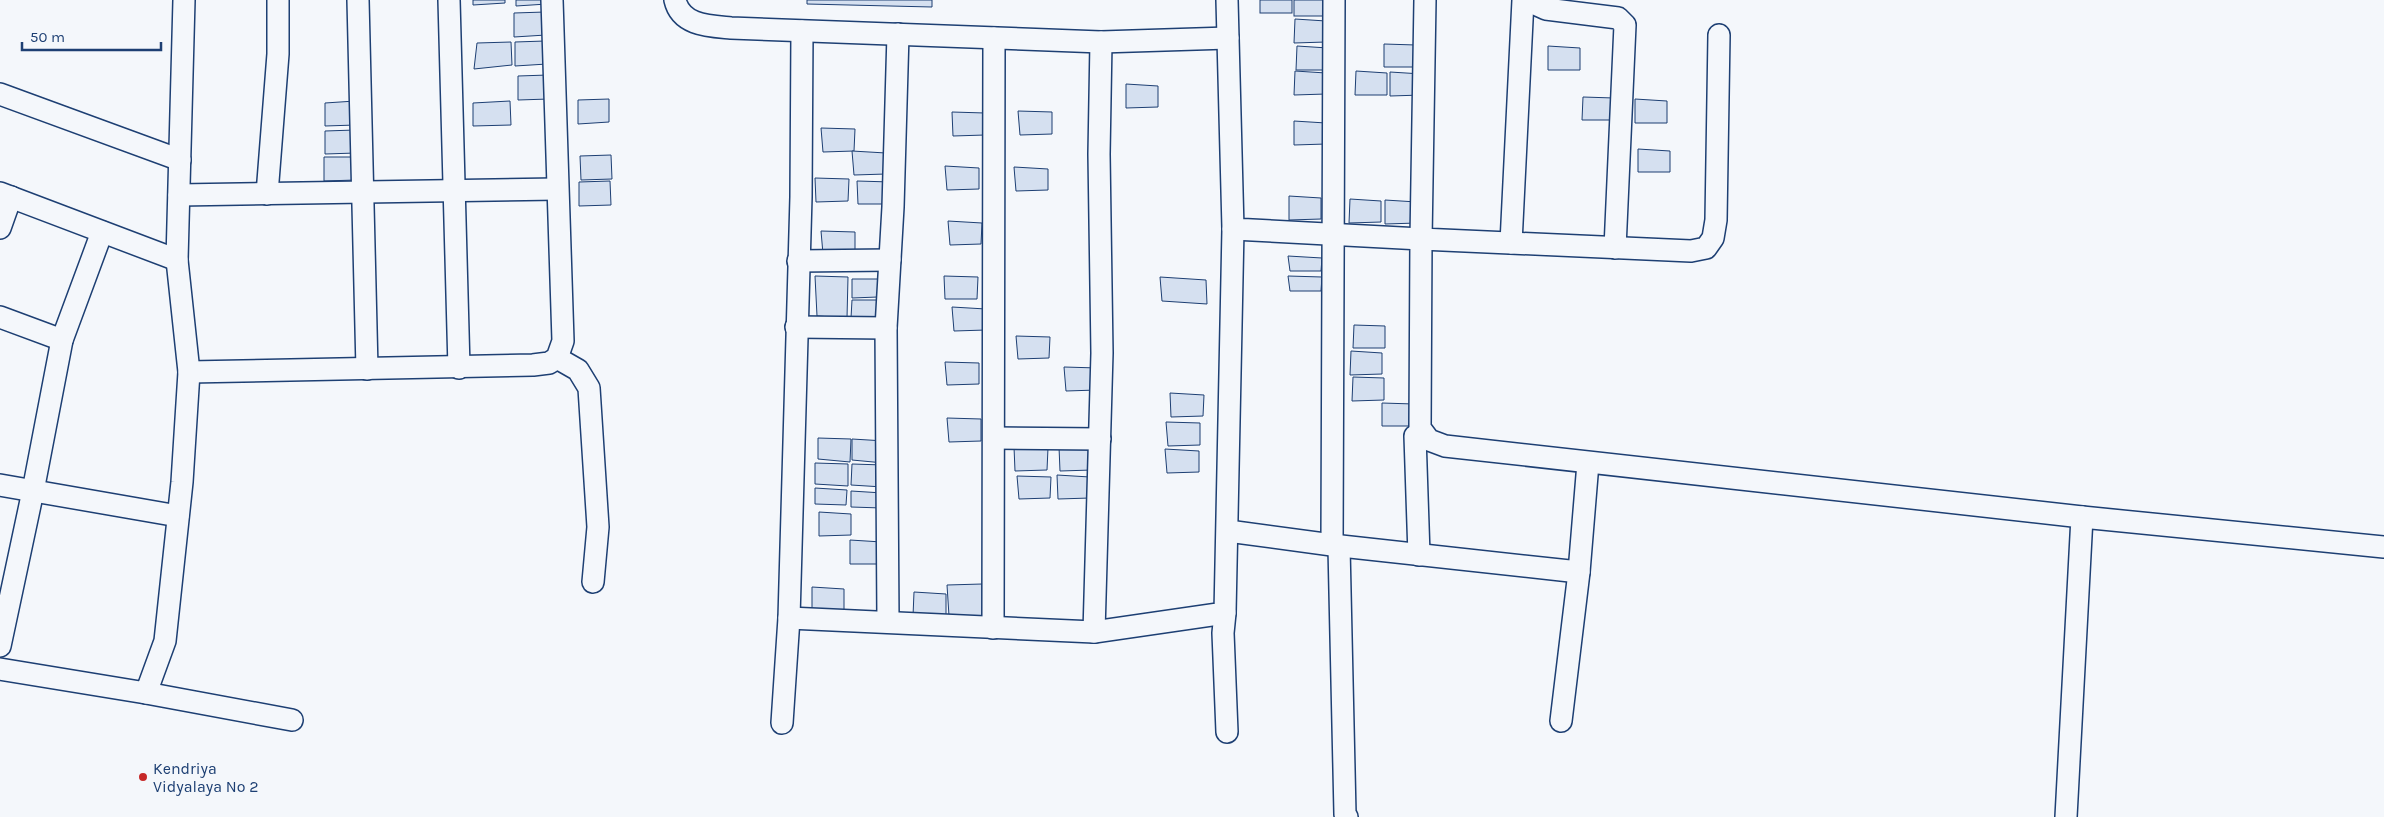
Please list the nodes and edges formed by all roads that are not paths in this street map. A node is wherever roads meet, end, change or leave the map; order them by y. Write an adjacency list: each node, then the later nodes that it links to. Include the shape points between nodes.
1 (184, 0): 18 (street)
2 (278, 0): 22 (street, via 278,54)
3 (358, 0): 21 (street)
4 (449, 0): 20 (street)
5 (552, 0): 19 (street)
6 (675, 0): 11 (street, via 683,16 702,25)
7 (1227, 0): 15 (street)
8 (1334, 0): 28 (street)
9 (1425, 0): 29 (street)
10 (1525, 0): 30 (street); 31 (street, via 1546,9 1618,18 1625,24)
11 (802, 31): 12 (street); 34 (street)
12 (898, 34): 14 (street); 33 (street)
13 (1719, 35): 31 (street, via 1713,238 1706,248 1691,251)
14 (994, 38): 16 (street); 44 (street)
15 (1228, 38): 16 (street); 26 (street)
16 (1101, 42): 45 (street)
17 (0, 94): 18 (street)
18 (180, 160): 24 (street)
19 (557, 189): 20 (street); 39 (street, via 564,341)
20 (454, 192): 21 (street); 40 (street)
21 (362, 193): 22 (street); 41 (street)
22 (267, 194): 24 (street)
23 (5, 195): 25 (street); 27 (street)
24 (179, 195): 32 (street)
25 (0, 228)
26 (1233, 229): 28 (street); 51 (street)
27 (102, 232): 32 (street); 38 (street)
28 (1334, 235): 29 (street); 52 (street)
29 (1421, 239): 30 (street); 46 (street, via 1420,428 1429,440 1445,446)
30 (1511, 243): 31 (street)
31 (1615, 248)
32 (177, 260): 42 (street)
33 (890, 260): 34 (street); 37 (street)
34 (798, 261): 36 (street)
35 (0, 317): 38 (street)
36 (796, 327): 37 (street); 58 (street)
37 (886, 328): 59 (street)
38 (62, 340): 48 (street)
39 (558, 358): 40 (street, via 533,366); 56 (street, via 578,370 589,388 598,527)
40 (459, 368): 41 (street)
41 (367, 369): 42 (street)
42 (189, 372): 49 (street)
43 (1415, 436): 54 (street)
44 (994, 438): 45 (street); 60 (street)
45 (1100, 439): 61 (street)
46 (1588, 463): 50 (street); 55 (street)
47 (0, 485): 48 (street)
48 (33, 491): 49 (street); 62 (street)
49 (178, 516): 64 (street, via 165,640)
50 (2082, 517): 53 (street); 70 (street)
51 (1228, 531): 52 (street); 57 (street)
52 (1332, 545): 54 (street); 69 (street, via 1339,547)
53 (2384, 547)
54 (1419, 555): 55 (street)
55 (1579, 572): 66 (street)
56 (592, 582)
57 (1225, 614): 61 (street); 68 (street)
58 (789, 618): 59 (street); 67 (street)
59 (888, 621): 60 (street)
60 (993, 628): 61 (street)
61 (1094, 632)
62 (0, 646)
63 (0, 669): 64 (street)
64 (146, 693): 65 (street)
65 (292, 720)
66 (1561, 721)
67 (782, 724)
68 (1226, 732)
69 (1346, 817)
70 (2066, 817)

